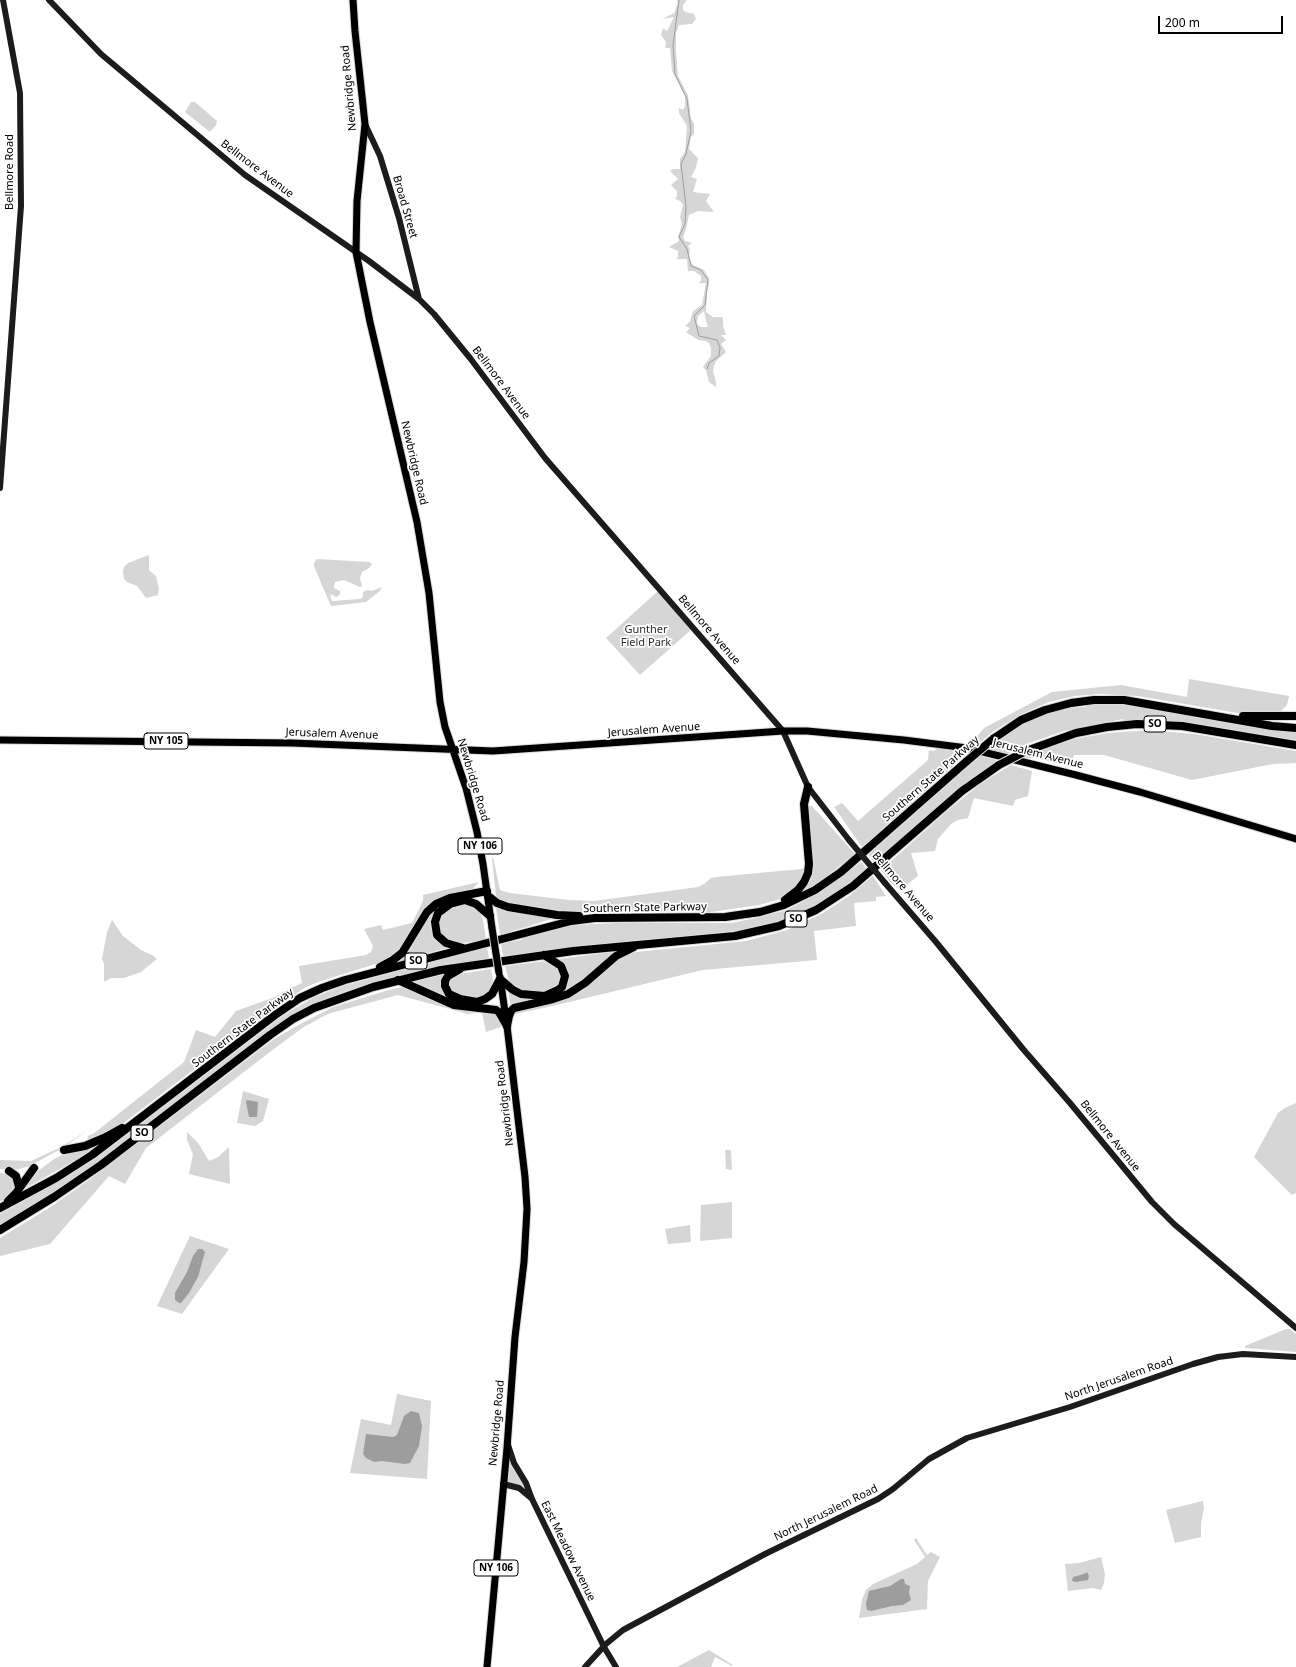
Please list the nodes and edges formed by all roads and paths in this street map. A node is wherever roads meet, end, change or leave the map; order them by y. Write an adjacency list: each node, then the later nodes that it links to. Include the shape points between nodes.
1 (3, 0): 7 (main road, Bellmore Road, via 20,93 21,206)
2 (49, 0): 5 (main road, Bellmore Avenue, via 101,54 245,175)
3 (353, 0): 4 (main road, Newbridge Road)
4 (365, 124): 5 (main road, Newbridge Road); 6 (main road, Broad Street, via 380,156)
5 (356, 252): 6 (main road, Bellmore Avenue); 14 (main road, Newbridge Road, via 417,522 429,593 440,702)
6 (419, 299): 11 (main road, Bellmore Avenue, via 447,329 544,458)
7 (0, 488)
8 (1174, 709): 9 (highway, via 1250,717); 10 (highway, Southern State Parkway / SO); 18 (highway, Southern State Parkway / SO, bridge, via 1124,700 1079,701 1030,716 993,739 828,882 800,898)
9 (1296, 716)
10 (1296, 728)
11 (783, 731): 14 (main road, Jerusalem Avenue, via 511,751); 15 (main road, Bellmore Avenue); 16 (main road, Jerusalem Avenue, via 846,734 967,748 1083,777)
12 (0, 740): 14 (main road, Jerusalem Avenue / NY 105, via 292,743)
13 (1296, 745): 21 (highway, Southern State Parkway / SO, bridge, via 1160,724 1106,727 1076,733 1026,751 999,765 962,791 853,886 805,915 779,926 735,936)
14 (452, 750): 17 (main road, Newbridge Road / NY 106, via 466,788)
15 (808, 787): 18 (highway, via 804,804 809,864 806,879 794,894); 38 (main road, Bellmore Avenue, bridge, via 849,840 1152,1202 1174,1224)
16 (1296, 839)
17 (488, 893): 19 (main road, Newbridge Road / NY 106); 20 (highway, via 501,905 548,914); 25 (highway, via 450,898 436,904 427,912 402,952 393,960)
18 (760, 912): 20 (highway, Southern State Parkway / SO, via 725,917)
19 (490, 916): 22 (highway, via 476,904 465,900 450,904 438,913 435,929 440,938 450,945); 26 (main road, Newbridge Road / NY 106, bridge)
20 (620, 918): 22 (highway, Southern State Parkway / SO, via 571,921)
21 (636, 946): 23 (highway, Southern State Parkway / SO); 28 (highway, via 616,956 568,994 514,1008 511,1010)
22 (467, 948): 25 (highway, Southern State Parkway / SO)
23 (544, 955): 24 (highway, Southern State Parkway / SO); 26 (highway, via 559,963 564,970 562,987 553,994 521,994 513,990)
24 (465, 967): 26 (highway, via 448,976 445,981 449,994 460,999 477,1002 485,999 492,994); 27 (highway, Southern State Parkway / SO, via 428,972)
25 (365, 975): 29 (highway, Southern State Parkway / SO, via 322,988 287,1006)
26 (500, 976): 28 (main road, Newbridge Road / NY 106)
27 (398, 980): 28 (highway, via 454,1004 496,1010); 37 (highway, Southern State Parkway / SO, via 334,1000 293,1019 101,1165)
28 (507, 1026): 40 (main road, Newbridge Road / NY 106, via 527,1209)
29 (144, 1116): 31 (highway); 36 (highway, Southern State Parkway / SO, via 92,1155)
30 (84, 1137): 31 (highway)
31 (90, 1144): 32 (highway)
32 (64, 1150)
33 (34, 1168): 35 (highway)
34 (9, 1171): 35 (highway, via 16,1176)
35 (19, 1187): 36 (highway)
36 (0, 1208)
37 (0, 1230)
38 (1296, 1328)
39 (1296, 1357): 43 (main road, North Jerusalem Road, via 1248,1354 1218,1357 1076,1405 967,1438 929,1459 878,1499 765,1554 642,1619 620,1632)
40 (507, 1441): 41 (main road, Newbridge Road / NY 106); 42 (main road, East Meadow Avenue, via 514,1463)
41 (503, 1484): 42 (main road, via 519,1488); 44 (main road, Newbridge Road / NY 106)
42 (532, 1499): 43 (main road, East Meadow Avenue)
43 (604, 1647): 45 (main road, North Jerusalem Road); 46 (main road, East Meadow Avenue)
44 (487, 1667)
45 (585, 1667)
46 (616, 1667)

